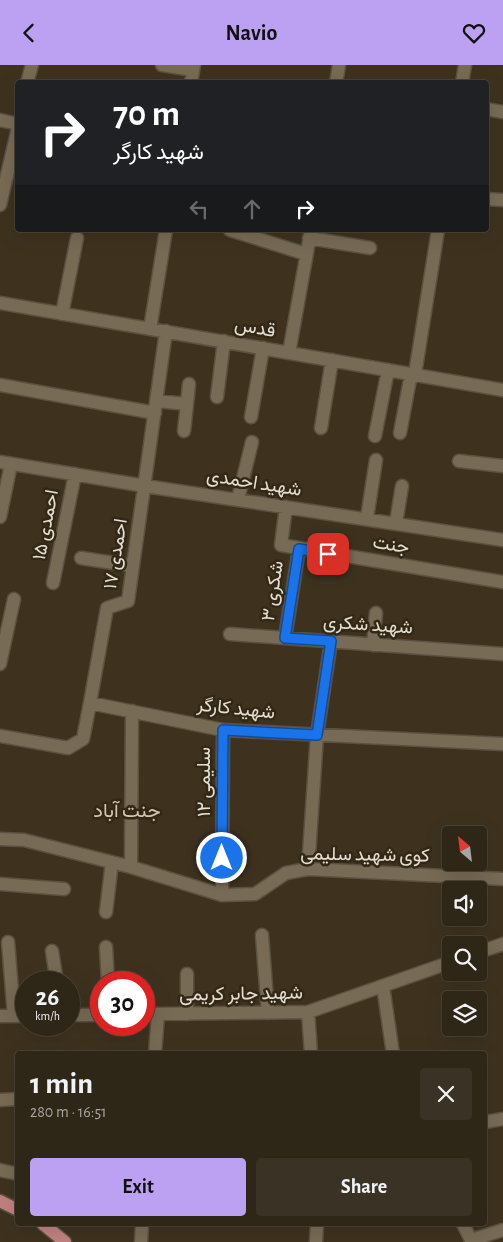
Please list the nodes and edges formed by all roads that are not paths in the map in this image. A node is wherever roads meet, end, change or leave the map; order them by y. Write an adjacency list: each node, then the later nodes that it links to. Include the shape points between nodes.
1 (32, 65): 6 (street)
2 (162, 65): 5 (street)
3 (339, 65): 7 (street)
4 (465, 65): 8 (street)
5 (193, 73)
6 (28, 80)
7 (336, 80)
8 (462, 80)
9 (489, 110): 10 (street)
10 (503, 112)
11 (0, 120): 12 (street)
12 (15, 123)
13 (15, 152): 14 (street)
14 (13, 168): 17 (street)
15 (489, 199): 16 (street)
16 (503, 200)
17 (0, 205)
18 (166, 232): 27 (street)
19 (240, 232): 24 (street)
20 (438, 232): 34 (street)
21 (310, 234): 23 (street); 24 (street)
22 (76, 239): 26 (street)
23 (370, 248)
24 (306, 254): 31 (street)
25 (0, 303): 26 (street, قدس)
26 (62, 314): 27 (street, قدس)
27 (150, 329): 28 (street, قدس)
28 (166, 331): 29 (street, قدس); 40 (street, احمدی ۱۷)
29 (224, 341): 30 (street, قدس); 38 (street)
30 (263, 348): 31 (street, قدس); 41 (street)
31 (289, 353): 32 (street, قدس)
32 (332, 360): 33 (street, قدس); 42 (street)
33 (388, 370): 34 (street, قدس); 45 (street)
34 (413, 374): 37 (street, قدس); 44 (street)
35 (189, 384): 39 (street)
36 (0, 385): 40 (street)
37 (503, 390)
38 (217, 397)
39 (187, 404): 40 (street); 43 (street)
40 (156, 407): 53 (street, احمدی ۱۷)
41 (251, 417)
42 (321, 428)
43 (184, 431)
44 (400, 433)
45 (375, 436)
46 (252, 442): 54 (street)
47 (376, 460): 57 (street)
48 (459, 461): 50 (street)
49 (6, 463): 51 (street, شهید احمدی); 56 (street)
50 (503, 466)
51 (75, 474): 53 (street, شهید احمدی); 64 (street, احمدی ۱۵)
52 (402, 486): 58 (street)
53 (146, 487): 54 (street, شهید احمدی); 62 (street, احمدی ۱۷)
54 (238, 499): 55 (street, شهید احمدی)
55 (286, 507): 57 (street, شهید احمدی); 60 (street, جنت, via 280,545)
56 (0, 517)
57 (367, 518): 58 (street, شهید احمدی)
58 (396, 523): 59 (street, شهید احمدی)
59 (503, 540)
60 (299, 549): 63 (street, جنت); 69 (street, شکری ۳)
61 (81, 558): 62 (street)
62 (134, 565): 74 (street, احمدی ۱۷, via 128,601 108,608)
63 (503, 582)
64 (53, 583)
65 (14, 599): 67 (street)
66 (376, 613): 71 (street)
67 (4, 628): 73 (street)
68 (230, 634): 69 (street, شهید شکری)
69 (285, 638): 70 (street, شهید شکری)
70 (331, 641): 71 (street, شهید شکری); 77 (street)
71 (373, 645): 72 (street, شهید شکری)
72 (503, 654)
73 (0, 664)
74 (90, 703): 75 (street, شهید کارگر); 78 (street, via 83,739 68,748)
75 (132, 711): 76 (street, شهید کارگر); 82 (street)
76 (223, 730): 77 (street, شهید کارگر); 87 (street, سلیمی ۱۲)
77 (317, 735): 79 (street, شهید کارگر); 83 (street)
78 (0, 736)
79 (503, 744)
80 (0, 839): 81 (street, کوی شهید سلیمی, via 24,840)
81 (112, 862): 82 (street, کوی شهید سلیمی); 88 (street)
82 (131, 867): 87 (street, کوی شهید سلیمی)
83 (308, 869): 84 (street, کوی شهید سلیمی); 87 (street, کوی شهید سلیمی, via 286,873 255,894)
84 (503, 879)
85 (0, 884): 86 (street)
86 (64, 889)
87 (222, 895)
88 (106, 912)
89 (262, 935): 102 (street)
90 (8, 942): 99 (street)
91 (503, 943): 93 (street)
92 (106, 947): 97 (street)
93 (487, 949)
94 (52, 951): 96 (street)
95 (442, 965): 100 (street, شهید جابر کریمی)
96 (55, 971)
97 (107, 971)
98 (187, 974): 104 (street)
99 (15, 985)
100 (383, 986): 101 (street, شهید جابر کریمی); 109 (street)
101 (308, 1012): 102 (street, شهید جابر کریمی); 108 (street)
102 (268, 1013): 104 (street, شهید جابر کریمی)
103 (158, 1014): 104 (street, شهید جابر کریمی); 107 (street)
104 (187, 1014)
105 (0, 1016): 106 (street)
106 (15, 1016)
107 (155, 1051)
108 (311, 1051)
109 (393, 1051)
110 (15, 1099): 111 (street)
111 (0, 1100)
112 (503, 1119): 113 (street)
113 (487, 1122)
114 (0, 1170): 115 (street)
115 (15, 1174)
116 (0, 1201): 117 (main road)
117 (15, 1208)
118 (45, 1226): 123 (main road)
119 (142, 1226): 125 (street)
120 (317, 1226): 126 (street)
121 (464, 1226): 122 (street, via 471,1240)
122 (503, 1230)
123 (54, 1237): 124 (main road)
124 (64, 1242)
125 (141, 1242)
126 (316, 1242)

